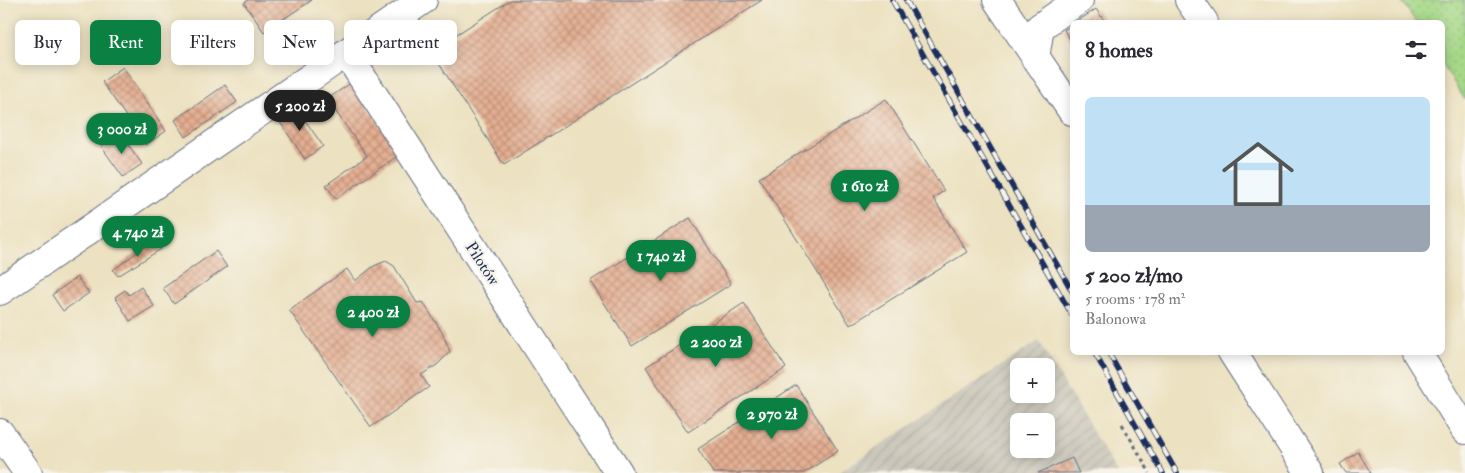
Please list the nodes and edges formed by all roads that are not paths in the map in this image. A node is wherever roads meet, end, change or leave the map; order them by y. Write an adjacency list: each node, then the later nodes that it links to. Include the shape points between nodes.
1 (423, 0): 5 (street)
2 (997, 0): 8 (street)
3 (1079, 0): 8 (street, via 1040,27)
4 (1189, 0): 6 (street)
5 (395, 20)
6 (1203, 20)
7 (344, 56): 11 (street)
8 (1035, 58): 10 (street)
9 (354, 65): 17 (street, Pilotów)
10 (1070, 108)
11 (0, 291)
12 (1234, 355): 18 (street)
13 (1418, 355): 14 (street)
14 (1465, 430)
15 (0, 433): 16 (street)
16 (28, 473)
17 (619, 473)
18 (1310, 473)

